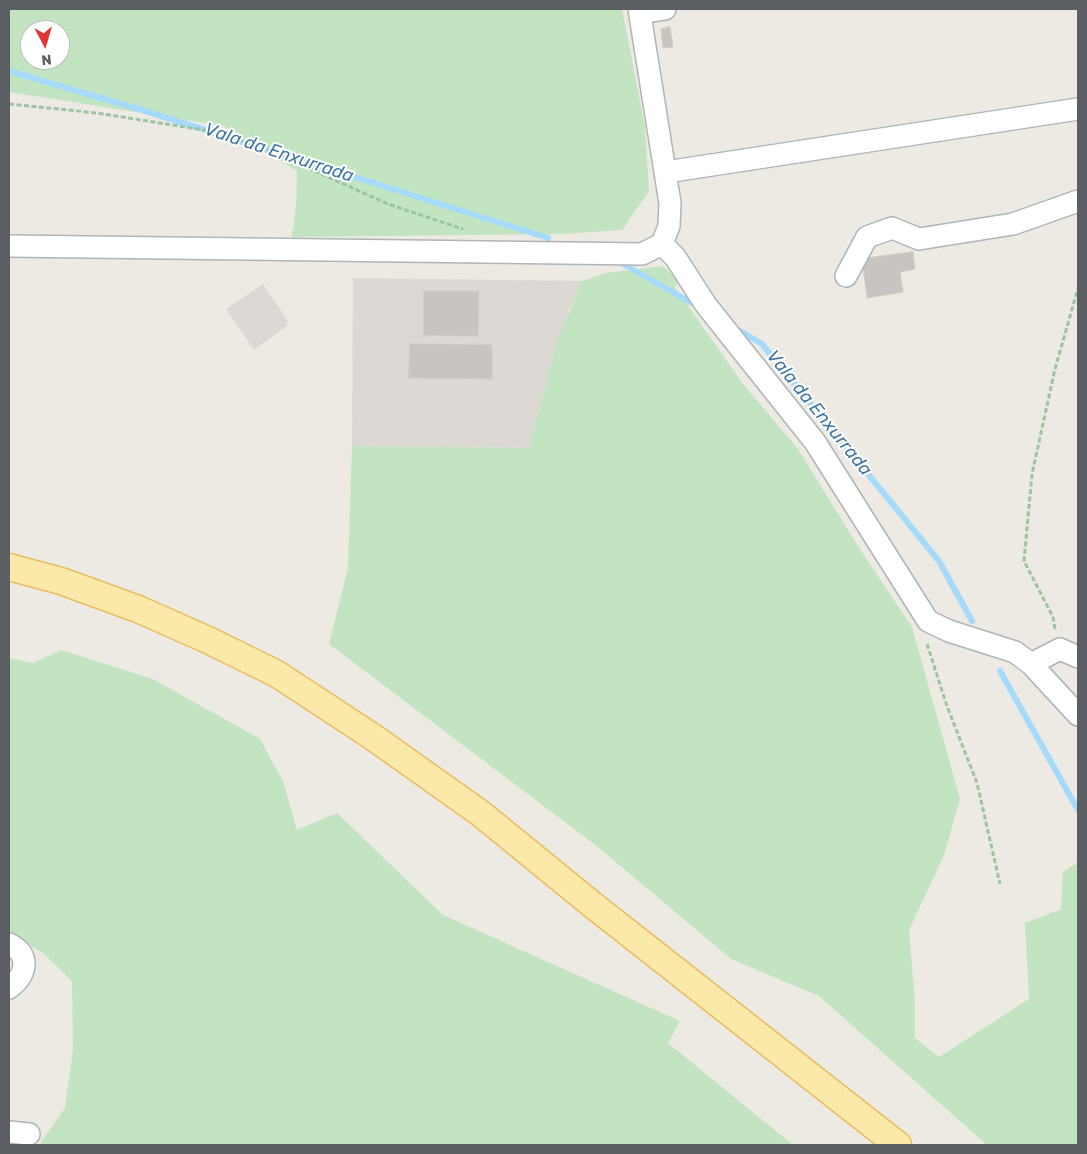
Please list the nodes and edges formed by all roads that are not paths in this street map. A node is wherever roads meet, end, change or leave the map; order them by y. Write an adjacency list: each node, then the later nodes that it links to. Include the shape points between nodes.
1 (665, 9): 2 (street)
2 (640, 11): 4 (street)
3 (1078, 109): 4 (street)
4 (666, 172): 6 (street, via 669,226)
5 (1078, 201): 8 (street, via 1013,224 919,239 892,228 867,237)
6 (662, 244): 7 (street, via 642,254); 11 (street, via 815,442 928,621 1015,652)
7 (9, 246)
8 (846, 276)
9 (9, 567): 15 (main road, via 61,581 138,609 278,674 480,813)
10 (1069, 653): 11 (street)
11 (1031, 664): 12 (street)
12 (1078, 715)
13 (9, 944): 14 (street, via 22,954 24,970 21,978)
14 (9, 988)
15 (898, 1145)

